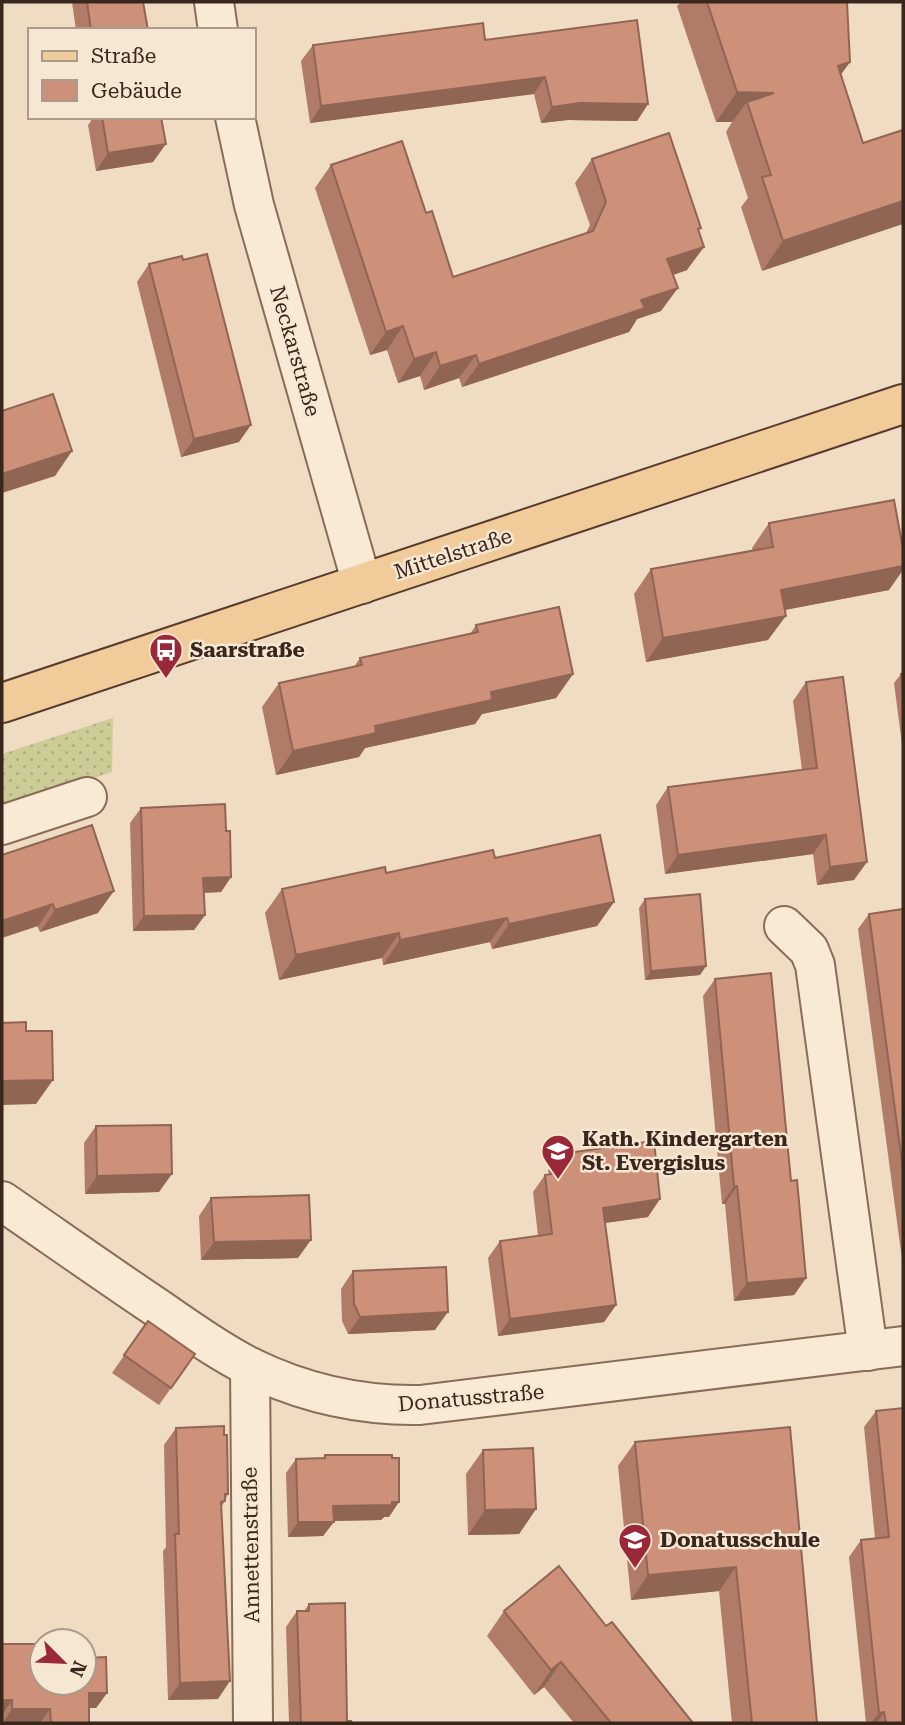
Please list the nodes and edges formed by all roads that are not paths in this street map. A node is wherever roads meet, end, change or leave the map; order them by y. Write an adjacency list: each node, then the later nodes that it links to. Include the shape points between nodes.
1 (214, 2): 2 (street)
2 (218, 28)
3 (235, 119): 5 (street, Neckarstraße, via 254,205)
4 (903, 404): 5 (main road, Mittelstraße)
5 (362, 584): 6 (main road, Mittelstraße)
6 (2, 702)
7 (87, 797): 8 (street)
8 (2, 825)
9 (784, 926): 11 (street, Donatusstraße, via 809,950 815,965)
10 (2, 1201): 12 (street, Donatusstraße)
11 (886, 1349): 12 (street, Donatusstraße, via 420,1405 355,1402)
12 (250, 1374): 13 (street, Annettenstraße)
13 (253, 1723)

